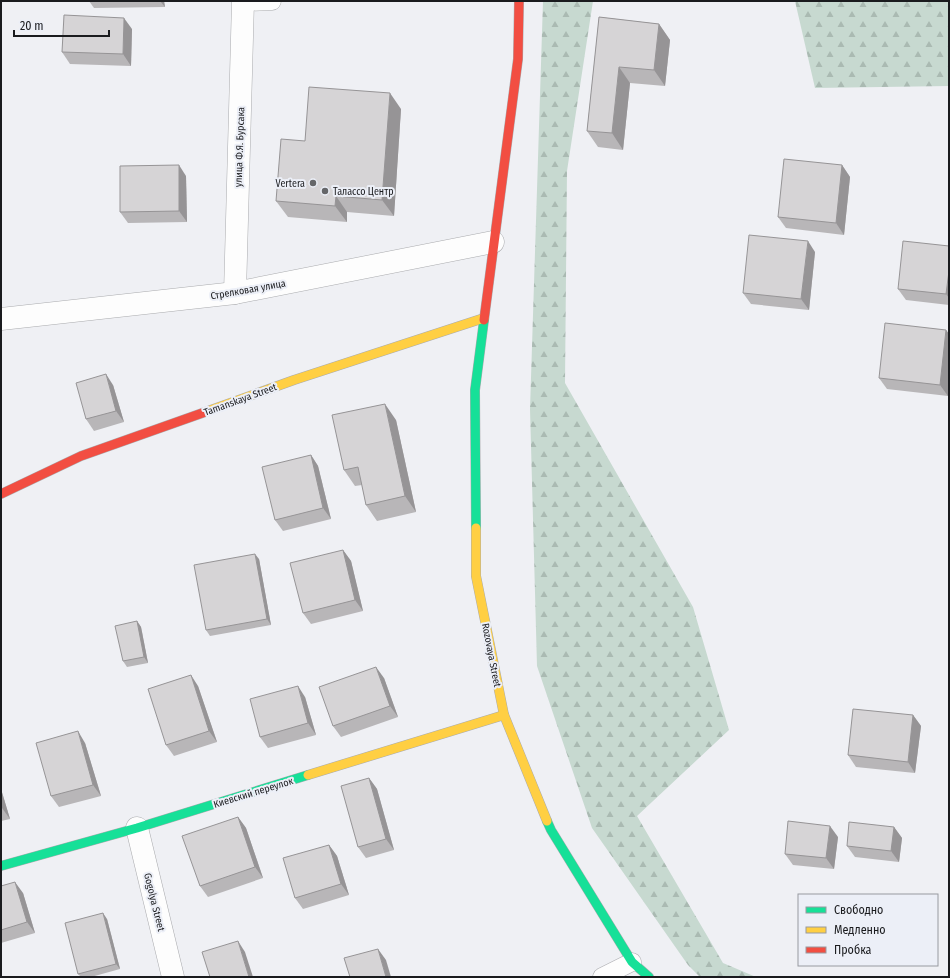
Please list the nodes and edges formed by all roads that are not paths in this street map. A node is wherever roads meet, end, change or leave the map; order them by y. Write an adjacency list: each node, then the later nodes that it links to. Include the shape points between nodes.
1 (272, 1): 3 (lane)
2 (519, 1): 4 (street, Rozovaya Street, via 518,59)
3 (243, 2): 5 (street, улица Ф.Я. Бурсака)
4 (493, 242): 5 (street, Стрелковая улица); 6 (street, Rozovaya Street)
5 (235, 293): 7 (street, Стрелковая улица)
6 (484, 318): 8 (street, Tamanskaya Street, via 294,380 81,456); 9 (street, Rozovaya Street, via 475,390 476,576)
7 (1, 319)
8 (1, 494)
9 (504, 715): 10 (street, Киевский переулок); 12 (street, Rozovaya Street, via 551,830)
10 (137, 828): 11 (street, Киевский переулок); 13 (street, Gogolya Street)
11 (1, 866)
12 (632, 962): 14 (lane); 15 (street, Rozovaya Street)
13 (173, 977)
14 (602, 977)
15 (648, 977)

